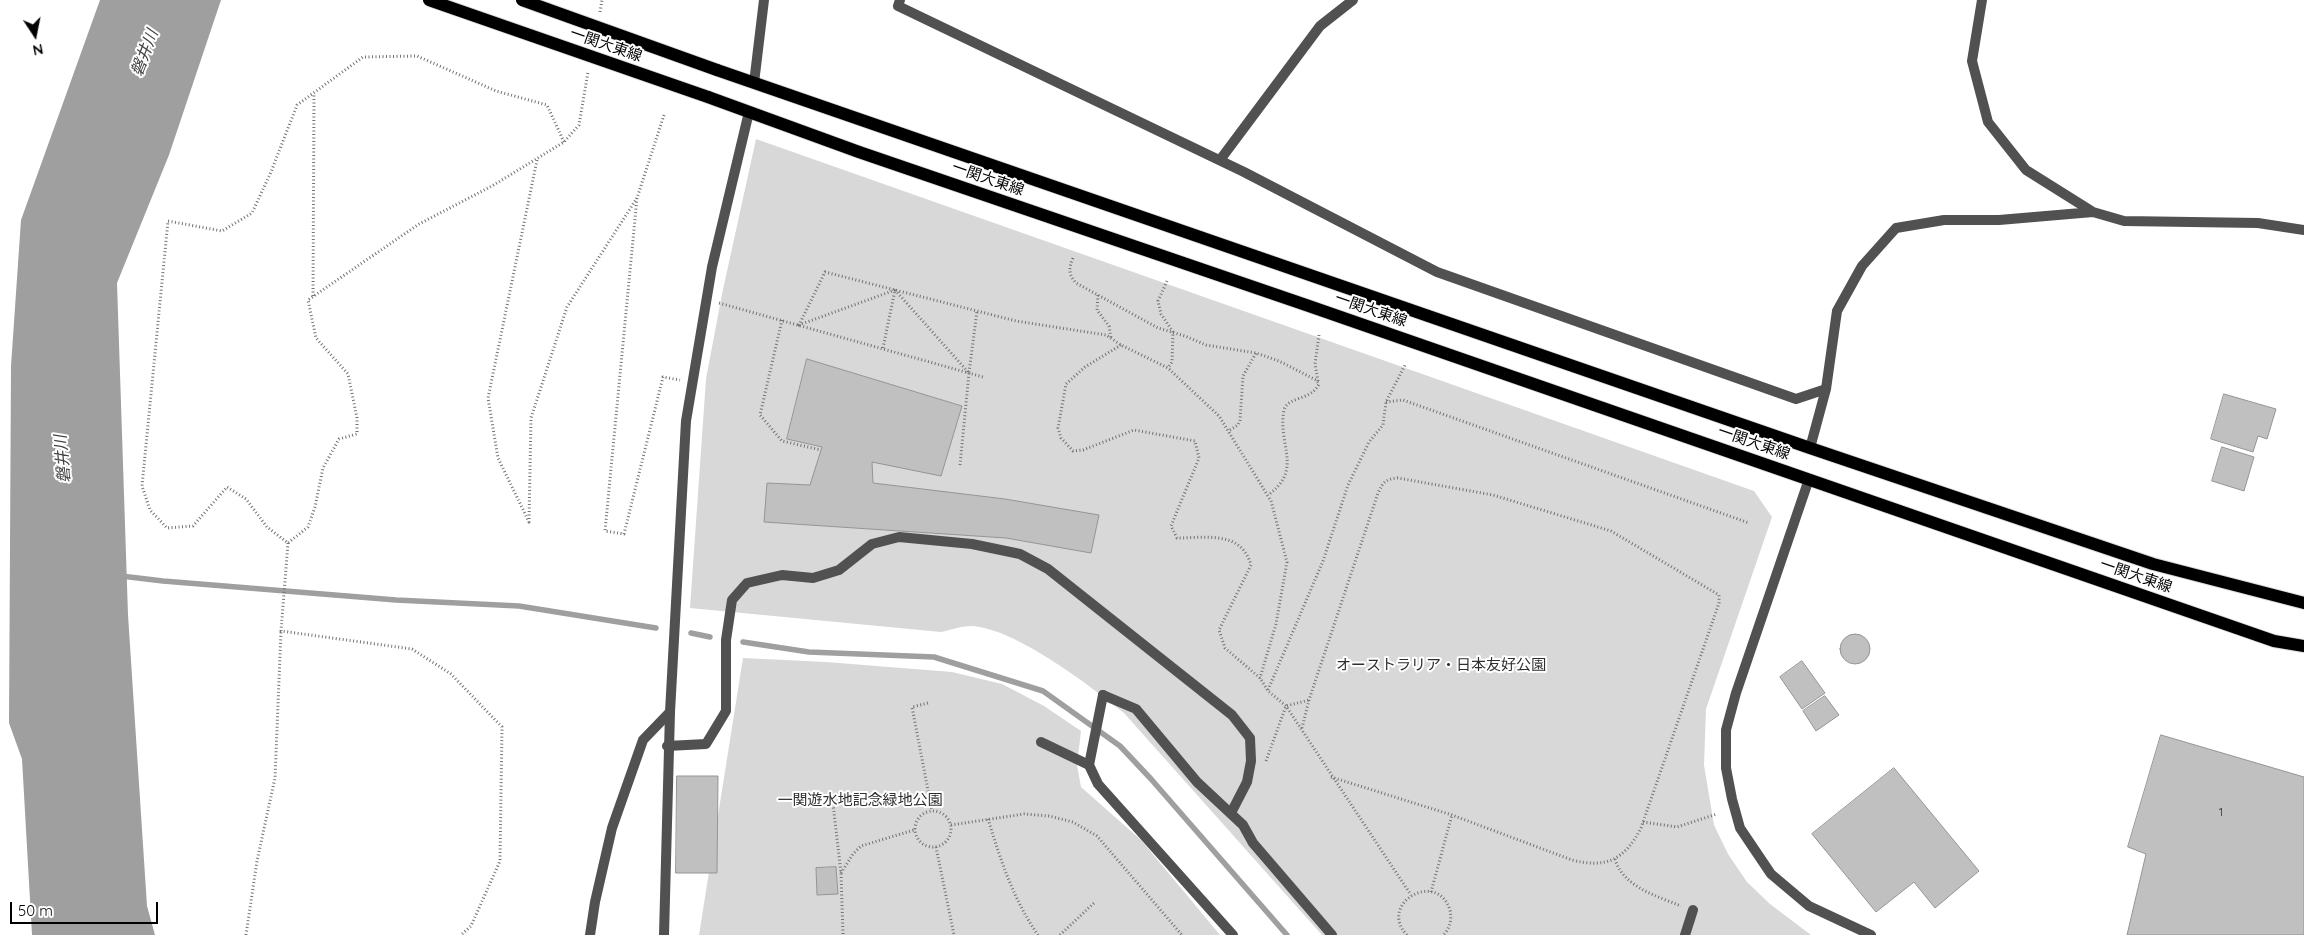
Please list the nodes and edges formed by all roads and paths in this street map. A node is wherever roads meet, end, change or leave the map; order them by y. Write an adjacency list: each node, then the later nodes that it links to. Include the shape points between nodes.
1 (429, 0): 9 (main road, 一関大東線, bridge)
2 (522, 0): 7 (main road, 一関大東線, bridge)
3 (764, 0): 7 (street)
4 (1353, 0): 12 (street, via 1320,26)
5 (1982, 0): 14 (street, via 1972,61 1988,122 2026,170)
6 (898, 2): 12 (street)
7 (754, 83): 40 (main road, 一関大東線)
8 (314, 93): 11 (path, via 363,57 417,56 496,91 547,105 564,142); 20 (path); 46 (path, via 297,105 252,213 222,231 168,221 142,486 150,510 167,528 193,526 226,487 246,499 267,527)
9 (750, 112): 21 (street); 43 (main road, 一関大東線)
10 (664, 114): 13 (path)
11 (537, 159): 13 (path, via 488,398 498,458 529,522 531,418 567,307); 20 (path, via 419,224)
12 (1220, 160): 37 (street, via 1437,272 1796,399)
13 (637, 198): 35 (path, via 605,531 624,534 663,377)
14 (2093, 212): 15 (street, via 2124,220 2258,223); 37 (street, via 1998,220 1944,220 1896,228 1862,266 1837,311)
15 (2304, 230)
16 (1073, 258): 19 (path, via 1069,266 1070,276 1076,284)
17 (1167, 281): 25 (path, via 1158,301 1161,314)
18 (895, 290): 22 (path); 24 (path); 24 (path, via 825,272); 29 (path); 33 (path)
19 (1098, 295): 25 (path, via 1158,328); 27 (path, via 1097,310 1110,326)
20 (313, 297): 46 (path, via 308,300 316,338 348,374 357,434 339,440 323,468 308,526)
21 (706, 300): 23 (path); 35 (street)
22 (977, 311): 27 (path, via 1016,321 1106,335); 33 (path)
23 (782, 320): 24 (path); 41 (path, via 760,414 782,441)
24 (799, 325): 29 (path)
25 (1173, 332): 30 (path, via 1206,344); 32 (path, via 1172,362)
26 (1319, 335): 36 (path, via 1315,364)
27 (1111, 339): 28 (path)
28 (1121, 345): 32 (path); 50 (path, via 1085,367 1066,384 1058,428 1061,438 1073,451 1134,430 1195,441 1198,458 1170,526 1176,538 1228,538 1248,552 1251,565 1219,630 1225,648)
29 (883, 348): 33 (path)
30 (1256, 353): 36 (path, via 1310,376); 39 (path, via 1243,376 1240,420)
31 (1404, 364): 38 (path)
32 (1168, 368): 39 (path)
33 (970, 373): 34 (path); 42 (path)
34 (983, 377)
35 (693, 382): 55 (street, via 686,421)
36 (1319, 384): 44 (path, via 1308,396 1289,402 1285,408 1282,436 1288,470)
37 (1826, 389): 40 (street)
38 (1386, 402): 45 (path, via 1403,400); 51 (path, via 1383,425 1369,442 1348,485 1323,561)
39 (1230, 430): 44 (path)
40 (1810, 448): 47 (main road, 一関大東線, via 2153,564)
41 (820, 450)
42 (960, 465)
43 (1809, 479): 49 (main road, 一関大東線, via 2274,641); 92 (street, via 1736,693 1726,730 1726,768 1740,828 1771,874 1809,906)
44 (1268, 495): 50 (path, via 1287,562 1276,624)
45 (1749, 523)
46 (288, 543): 48 (path)
47 (2304, 602)
48 (281, 631): 78 (path, via 275,778 257,861); 79 (path, via 412,649 451,674 502,727 500,861 471,926)
49 (2304, 646)
50 (1260, 678): 51 (path)
51 (1268, 691): 54 (path)
52 (1309, 700): 54 (path); 56 (path); 68 (path, via 1378,493 1389,479 1493,495 1610,531 1718,595 1719,603)
53 (928, 703): 63 (path, via 912,707)
54 (1286, 706): 56 (path); 60 (path)
55 (670, 712): 58 (street); 80 (street, via 643,740 612,828)
56 (1302, 728): 61 (path)
57 (1041, 742): 59 (street)
58 (667, 746): 64 (street, via 706,744 726,711 726,640 732,600 747,583 782,574 813,578 839,570 872,544 899,537 972,544 1020,554 1048,569 1232,715 1250,738 1251,761 1247,782); 81 (street)
59 (1089, 765): 64 (street, via 1103,695 1136,709 1197,782); 87 (street, via 1098,784)
60 (1263, 770)
61 (1331, 777): 66 (path); 75 (path)
62 (834, 804): 73 (path)
63 (932, 811): 69 (path, via 946,816); 70 (path, via 919,817)
64 (1230, 813): 88 (street)
65 (1716, 814): 68 (path, via 1677,826)
66 (1452, 815): 72 (path, via 1586,864); 74 (path)
67 (988, 819): 69 (path); 84 (path, via 1021,911); 86 (path, via 1024,814 1049,816 1073,822 1097,836)
68 (1643, 822): 72 (path, via 1632,846)
69 (951, 825): 71 (path, via 950,837)
70 (914, 830): 71 (path, via 921,844); 73 (path, via 861,846)
71 (936, 848): 83 (path)
72 (1615, 859): 77 (path, via 1618,869 1640,889)
73 (841, 873): 82 (path)
74 (1431, 892): 75 (path, via 1421,891); 90 (path, via 1444,900 1451,913)
75 (1412, 895): 89 (path, via 1400,911 1399,921)
76 (1094, 902): 85 (path)
77 (1693, 910): 91 (street)
78 (246, 935)
79 (461, 935)
80 (590, 935)
81 (664, 935)
82 (843, 935)
83 (954, 935)
84 (1038, 935)
85 (1060, 935)
86 (1182, 935)
87 (1233, 935)
88 (1332, 935)
89 (1407, 935)
90 (1443, 935)
91 (1685, 935)
92 (1871, 935)

